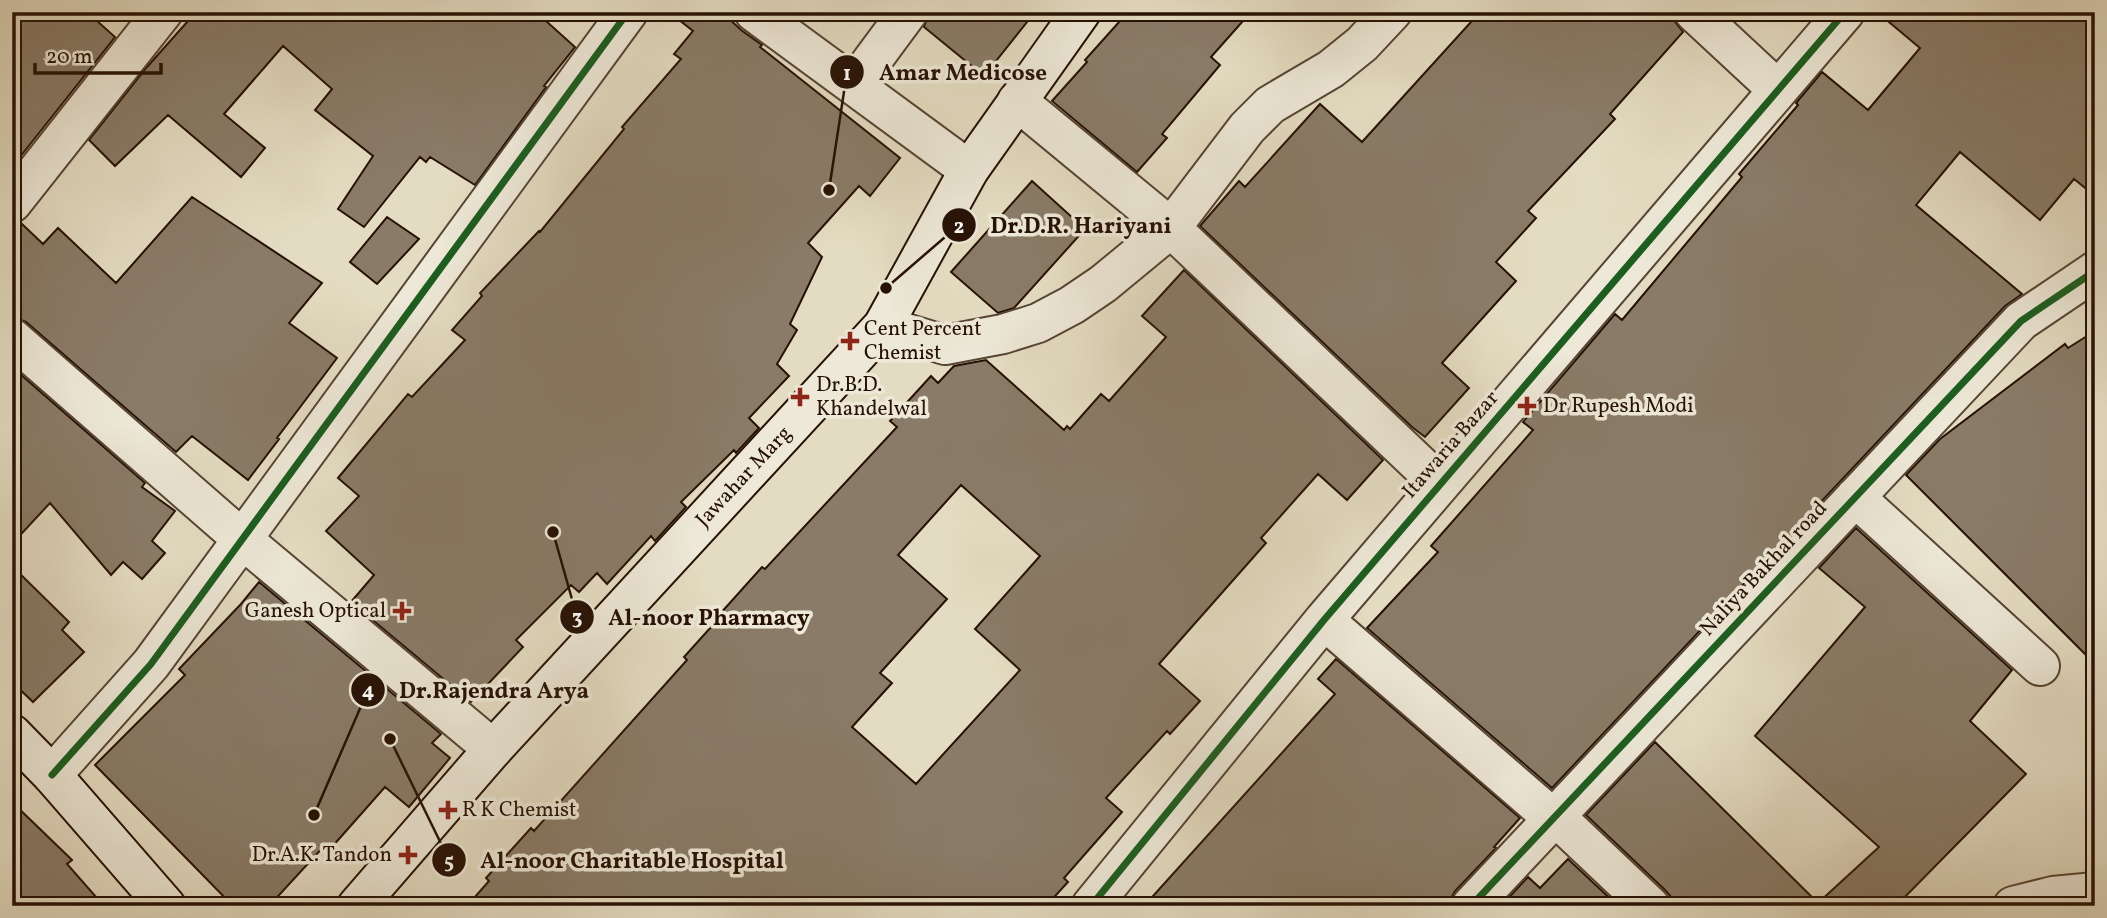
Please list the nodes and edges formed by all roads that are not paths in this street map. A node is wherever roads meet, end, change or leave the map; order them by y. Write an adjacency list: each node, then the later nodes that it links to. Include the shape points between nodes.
1 (163, 12): 13 (street)
2 (628, 12): 20 (street)
3 (754, 12): 9 (street)
4 (908, 12): 9 (street)
5 (1081, 12): 11 (street, Jawahar Marg)
6 (1392, 12): 14 (street, via 1331,69 1270,105)
7 (1694, 12): 10 (street)
8 (1845, 12): 10 (street, Itawaria Bazar)
9 (854, 85): 12 (street)
10 (1778, 90): 18 (street, Itawaria Bazar)
11 (1017, 102): 12 (street, Jawahar Marg); 14 (street)
12 (969, 170): 16 (street, Jawahar Marg)
13 (12, 203)
14 (1171, 228): 16 (street, via 1103,284 1038,323 945,345); 18 (street)
15 (2095, 271): 19 (street, Naliya Bakhal road, via 2021,321)
16 (883, 326): 24 (street, Jawahar Marg)
17 (12, 338): 20 (street)
18 (1440, 484): 21 (street, Itawaria Bazar)
19 (1856, 497): 22 (street); 26 (street, Naliya Bakhal road)
20 (242, 539): 24 (street); 25 (street, via 151,664)
21 (1324, 620): 26 (street); 30 (street, Itawaria Bazar)
22 (2040, 666)
23 (12, 734): 25 (street)
24 (493, 749): 29 (street, Jawahar Marg)
25 (52, 775): 28 (street)
26 (1555, 818): 31 (street, Naliya Bakhal road); 32 (street)
27 (2095, 891): 33 (street)
28 (166, 906)
29 (357, 906)
30 (1091, 906)
31 (1471, 906)
32 (1650, 906)
33 (2013, 906)

